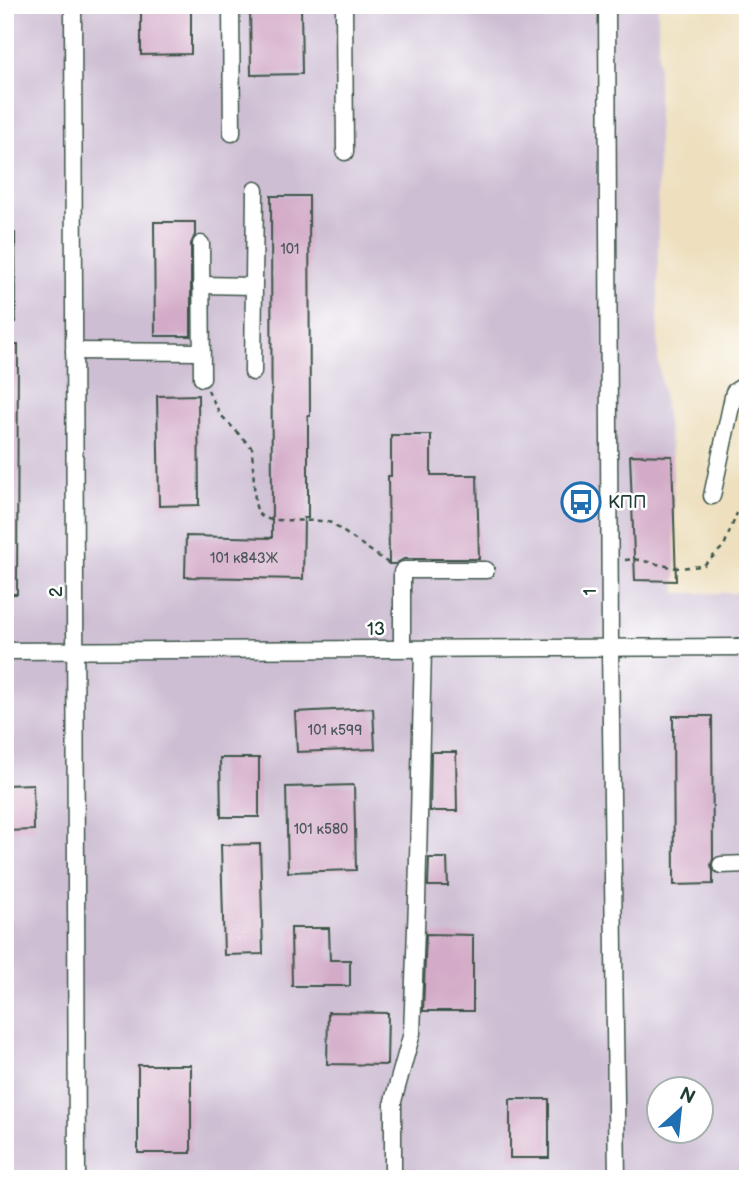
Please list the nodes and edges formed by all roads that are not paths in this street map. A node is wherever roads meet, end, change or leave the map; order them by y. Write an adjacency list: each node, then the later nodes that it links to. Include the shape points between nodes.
1 (74, 5): 11 (street, 2)
2 (231, 5): 5 (street)
3 (344, 5): 6 (street)
4 (607, 5): 19 (street, 1)
5 (232, 133)
6 (345, 152)
7 (255, 190): 10 (street)
8 (201, 244): 9 (street)
9 (201, 285): 10 (street); 12 (street)
10 (253, 286): 13 (street)
11 (74, 351): 12 (street); 23 (street, 2)
12 (201, 352): 14 (street)
13 (253, 372)
14 (202, 378)
15 (748, 383): 16 (street, via 734,392)
16 (712, 496)
17 (486, 570): 20 (street, via 404,570)
18 (748, 647): 19 (street, 13)
19 (610, 648): 21 (street, 13); 30 (street, 1)
20 (402, 649): 21 (street, 13); 23 (street, 13)
21 (423, 649): 29 (street, via 412,1033 393,1101)
22 (5, 650): 23 (street, 13)
23 (75, 650): 28 (street, 2)
24 (748, 864): 25 (street)
25 (721, 865)
26 (748, 933): 27 (street)
27 (748, 951)
28 (77, 1179)
29 (393, 1179)
30 (617, 1179)

